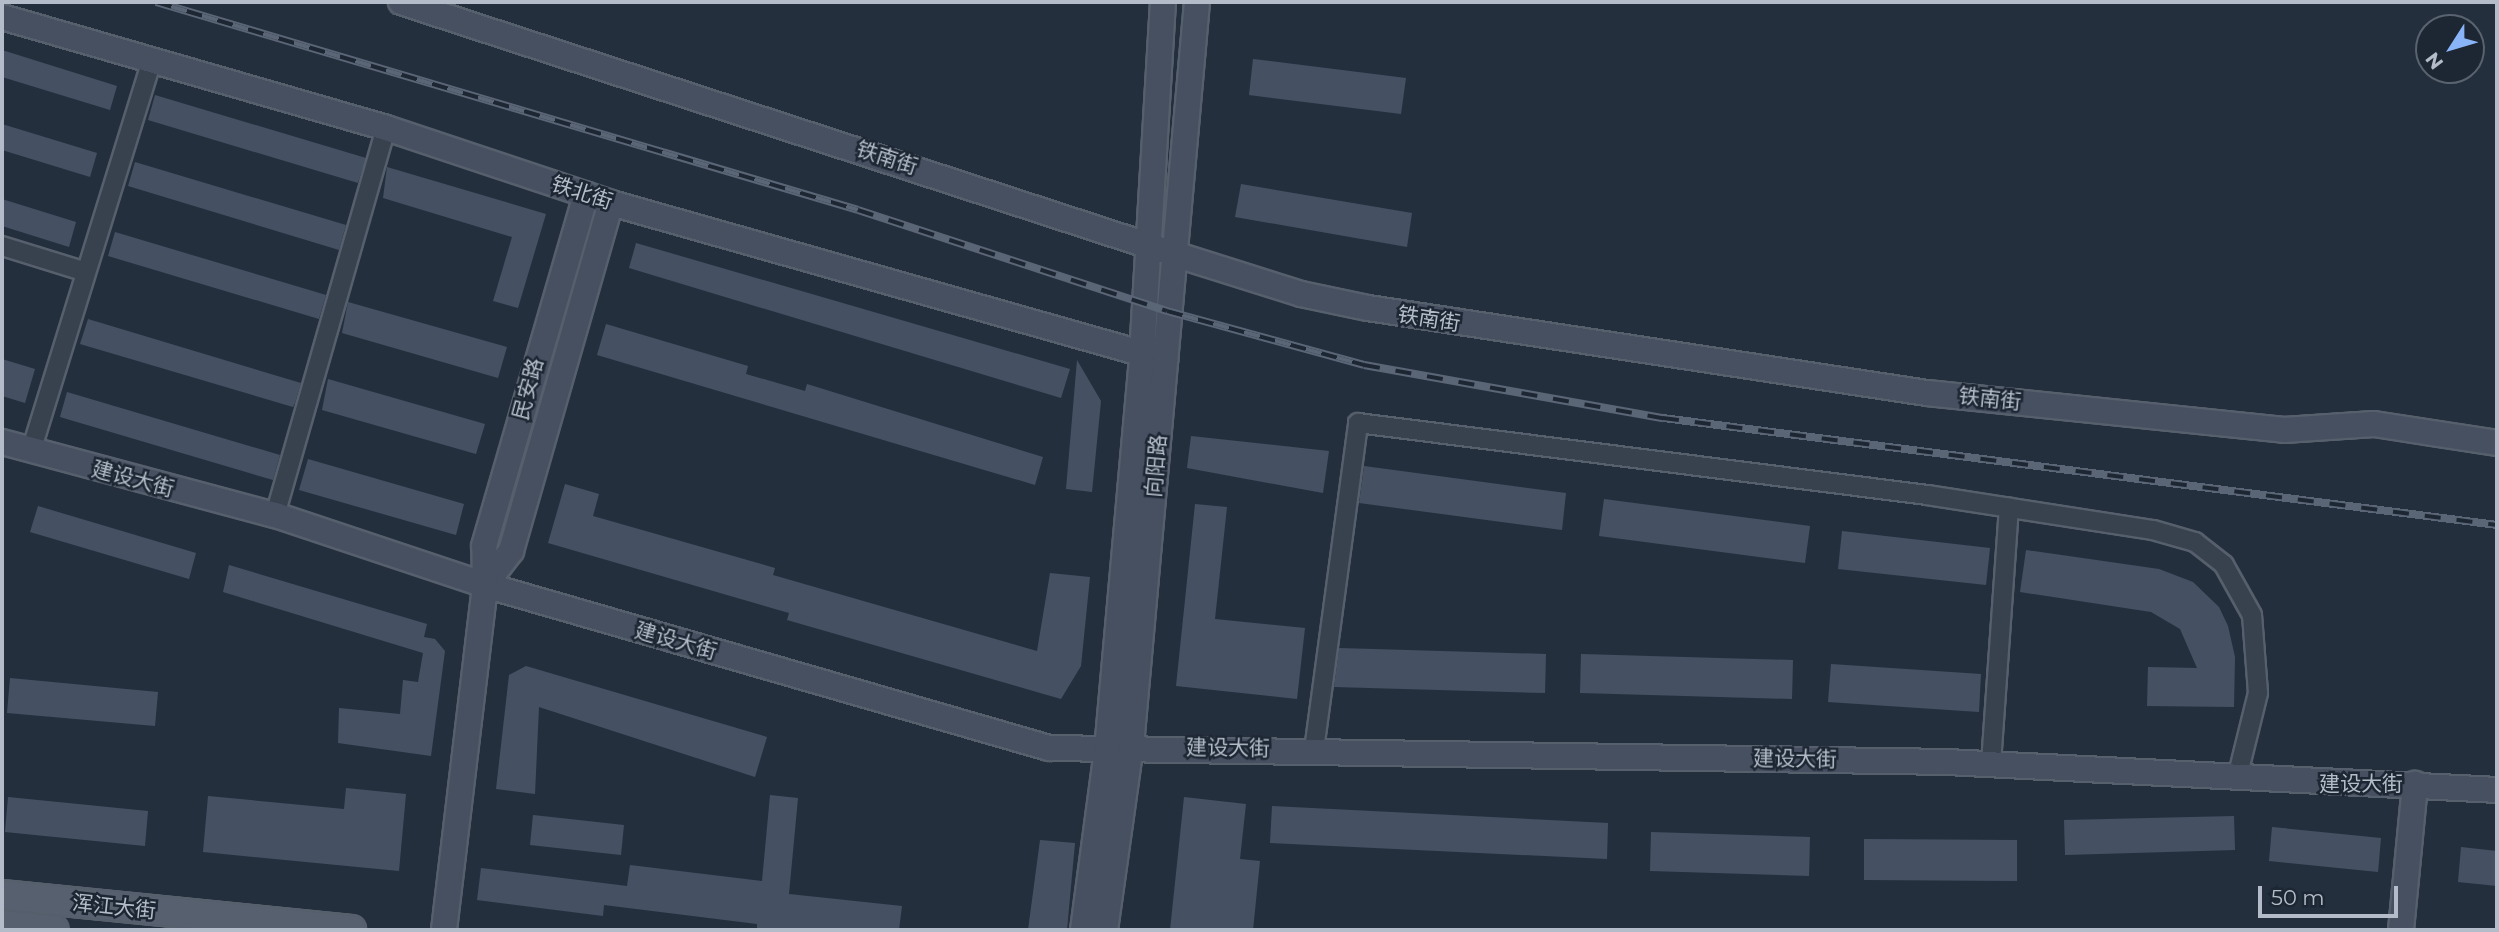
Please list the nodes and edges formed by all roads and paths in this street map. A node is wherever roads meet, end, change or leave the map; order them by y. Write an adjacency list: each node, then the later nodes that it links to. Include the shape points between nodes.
1 (401, 2): 9 (street, 铁南街)
2 (1163, 2): 9 (street, 向阳路)
3 (1197, 2): 11 (street, 向阳路)
4 (2, 17): 5 (street, 铁北街)
5 (151, 63): 6 (street, 铁北街); 12 (street)
6 (386, 128): 7 (street, 铁北街); 18 (street)
7 (586, 195): 8 (street, 铁北街); 19 (street, 民安路, via 484,546)
8 (611, 203): 13 (street, 铁北街); 19 (street, 民安路, via 511,551)
9 (1146, 243): 11 (street, 铁南街); 13 (street, 向阳路)
10 (2, 246): 12 (street)
11 (1171, 253): 13 (street, 向阳路); 15 (street, 铁南街, via 1301,294 1368,308 1927,393 2284,430 2374,424)
12 (83, 271): 16 (street)
13 (1153, 358): 20 (street, 向阳路)
14 (2, 442): 16 (street, 建设大街)
15 (2497, 443)
16 (31, 451): 18 (street, 建设大街)
17 (2009, 508): 21 (street, via 1358,423); 22 (street); 23 (street, via 2153,530 2195,542 2224,565 2252,615 2256,652 2258,693)
18 (275, 514): 19 (street, 建设大街)
19 (485, 585): 20 (street, 建设大街, via 1049,748); 30 (street, 民安路)
20 (1119, 748): 21 (street, 建设大街); 31 (street, 向阳路); 32 (street, 向阳路)
21 (1314, 750): 22 (street, 建设大街)
22 (1991, 764): 23 (street, 建设大街)
23 (2238, 774): 24 (street, 建设大街, via 2317,785)
24 (2415, 784): 25 (street, 建设大街); 33 (street)
25 (2497, 790)
26 (2, 895): 29 (main road, 浑江大街)
27 (2, 925): 28 (main road, 浑江大街)
28 (54, 930)
29 (351, 930)
30 (444, 930)
31 (1083, 930)
32 (1105, 930)
33 (2401, 930)

